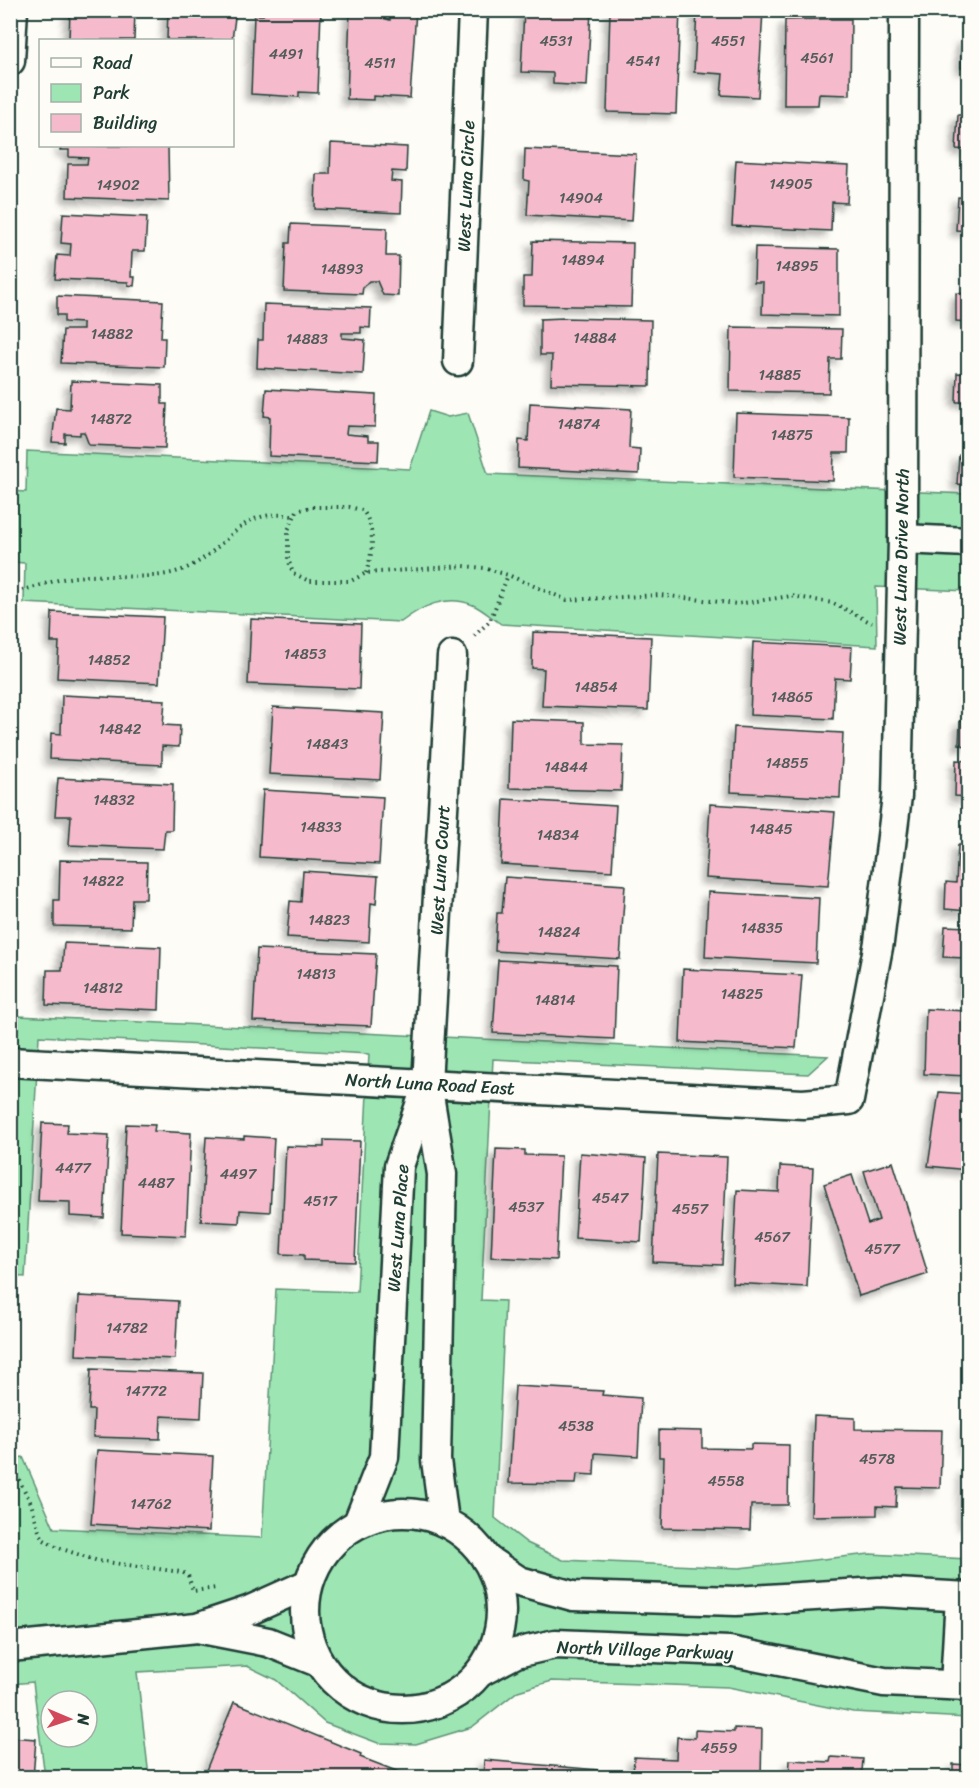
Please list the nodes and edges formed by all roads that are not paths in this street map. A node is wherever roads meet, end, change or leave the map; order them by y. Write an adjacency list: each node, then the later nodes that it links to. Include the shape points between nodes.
1 (13, 10): 4 (street)
2 (473, 10): 5 (street, West Luna Circle)
3 (904, 10): 6 (street, West Luna Drive North)
4 (10, 61)
5 (458, 361)
6 (903, 538): 7 (street); 11 (street, West Luna Drive North, via 897,796 879,942)
7 (969, 542)
8 (452, 656): 10 (street, West Luna Court)
9 (10, 1062): 10 (street, North Luna Road East)
10 (428, 1083): 11 (street, North Luna Road East, via 803,1104); 12 (street, West Luna Place, via 442,1174 436,1473); 13 (street, West Luna Place, via 399,1166 384,1457)
11 (849, 1100)
12 (444, 1521): 13 (street, via 406,1513 386,1514); 14 (street, via 468,1537)
13 (358, 1523): 15 (street, via 336,1539 319,1560)
14 (486, 1559): 16 (street, North Village Parkway, via 519,1581 573,1596 736,1601 879,1592); 20 (street, via 498,1586 501,1616 495,1646)
15 (308, 1584): 17 (street); 19 (street, via 304,1611 308,1637)
16 (964, 1597): 21 (street, North Village Parkway)
17 (196, 1628): 18 (street); 19 (street, via 268,1642)
18 (10, 1647)
19 (318, 1662): 20 (street, via 339,1686 366,1703 397,1710 428,1707 457,1694)
20 (480, 1672): 21 (street, North Village Parkway, via 516,1653 555,1644 729,1651 884,1682)
21 (962, 1686)

